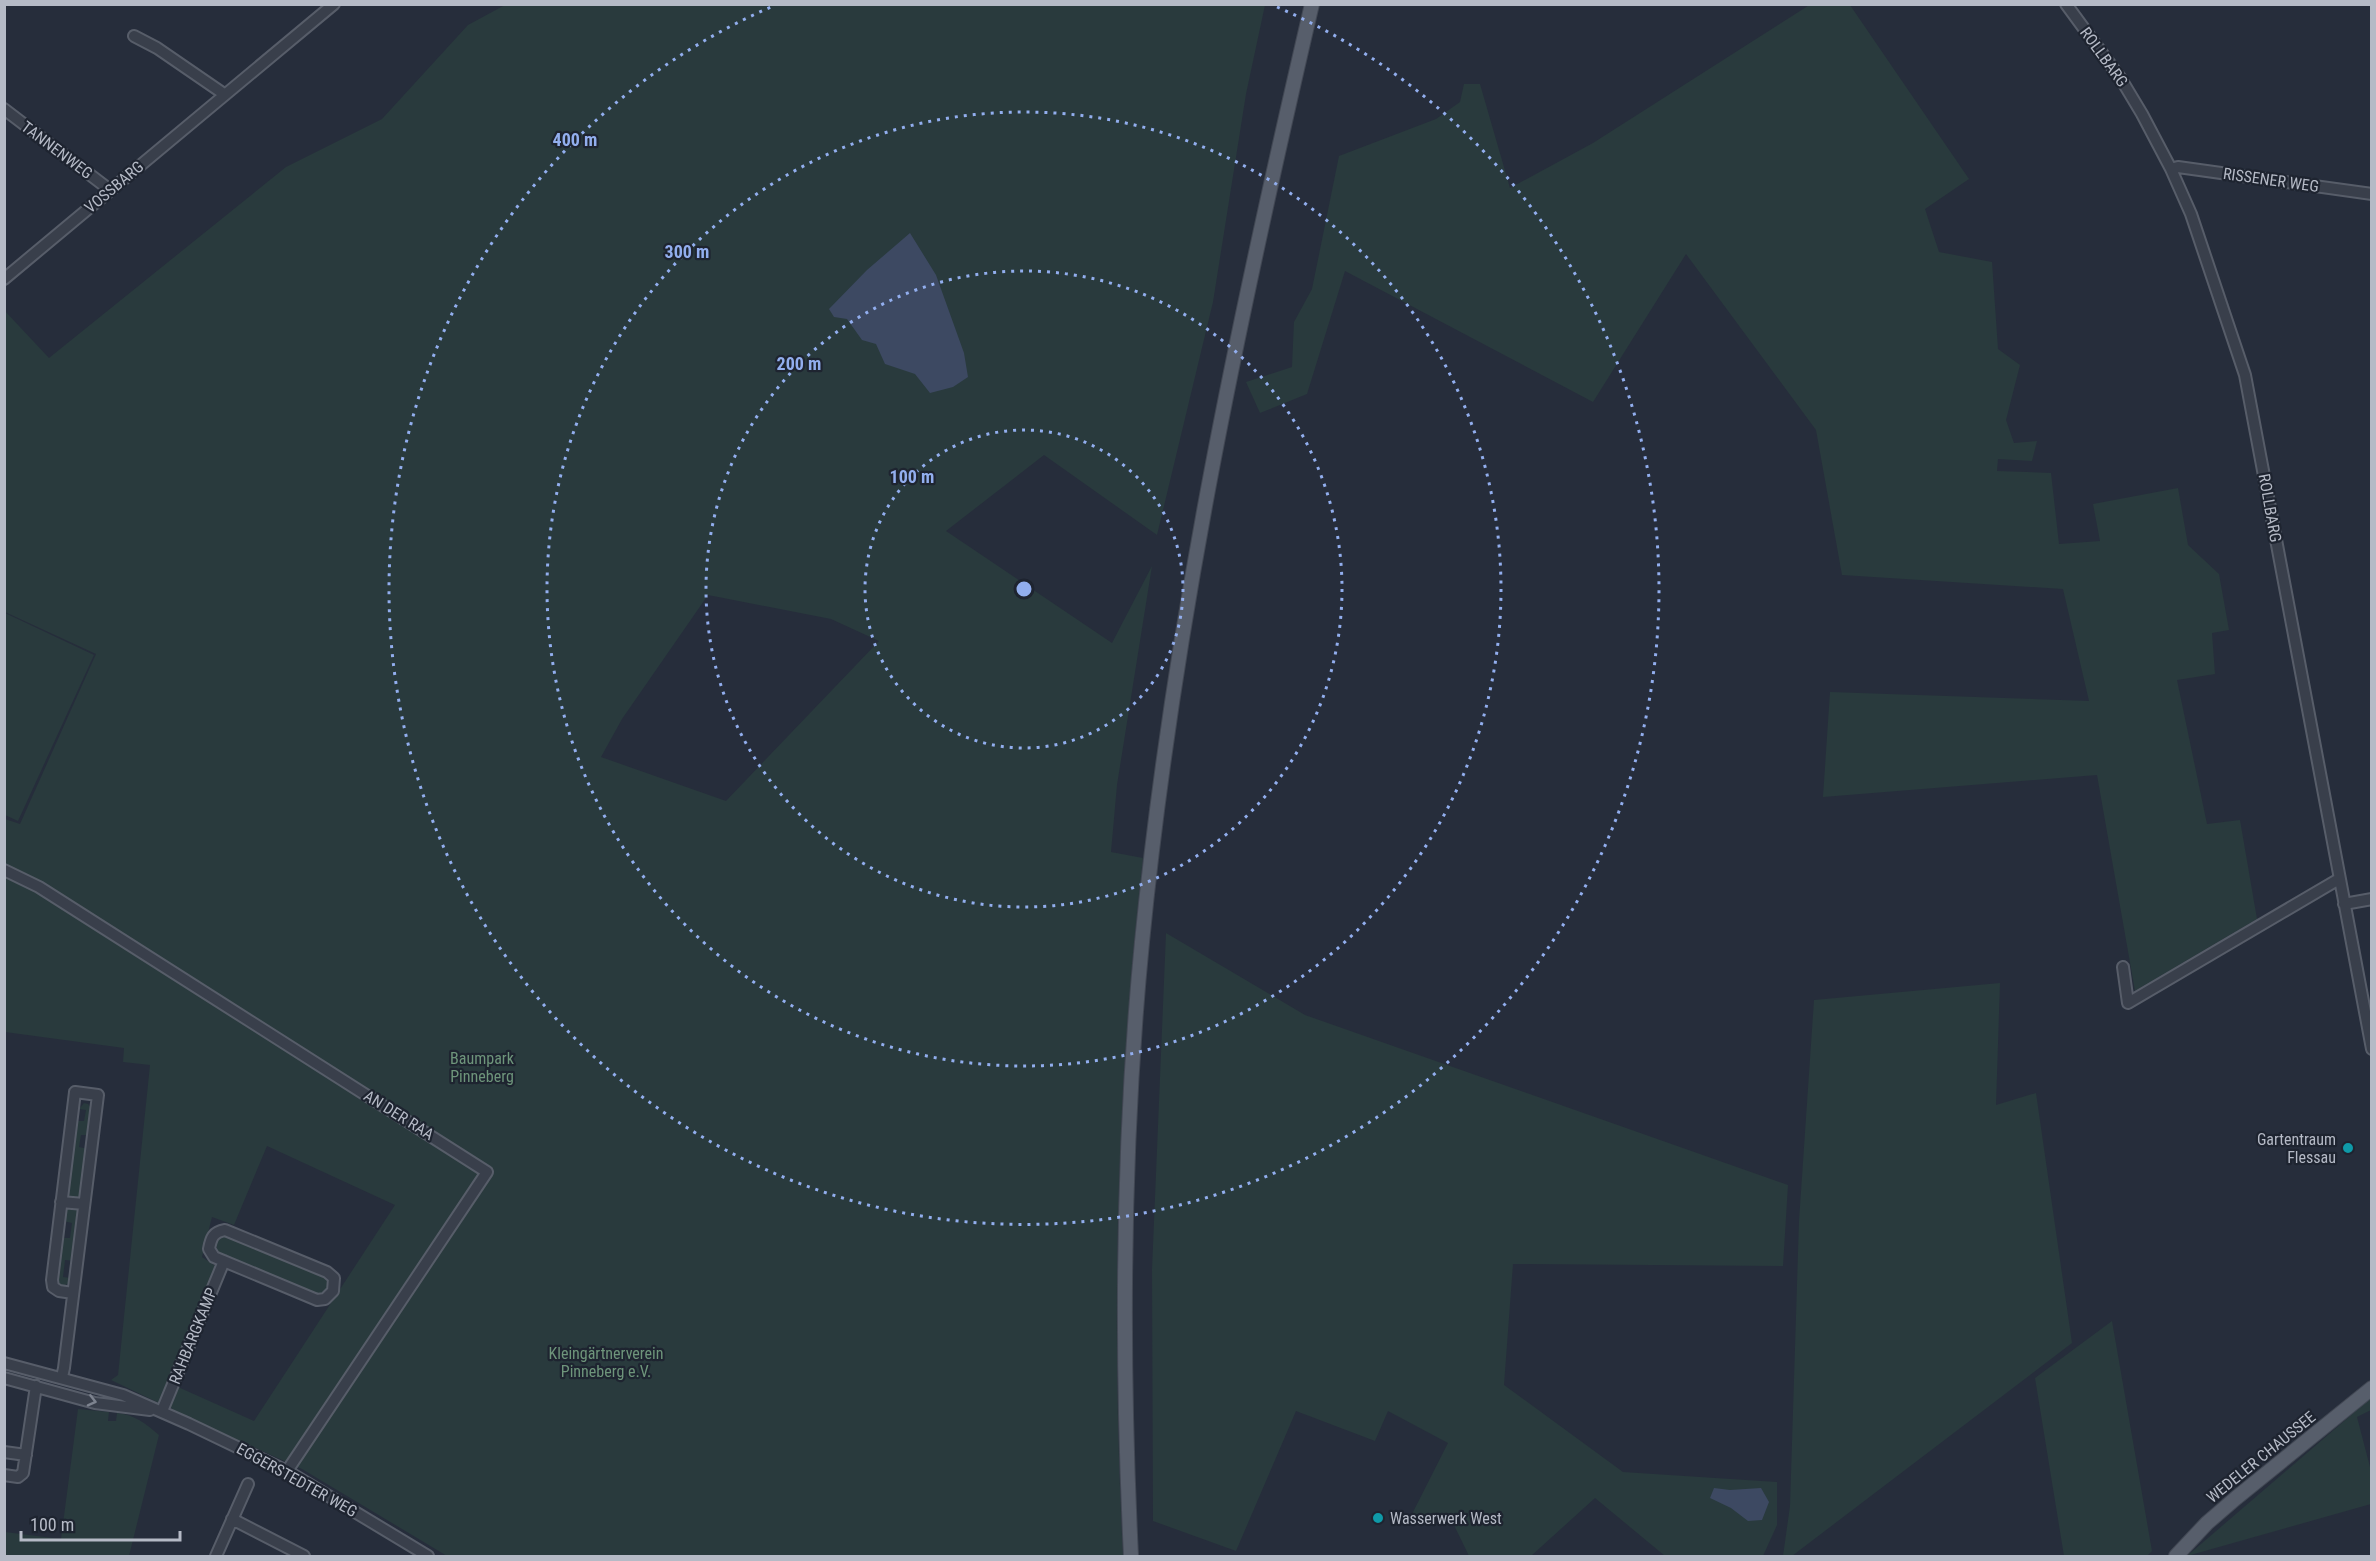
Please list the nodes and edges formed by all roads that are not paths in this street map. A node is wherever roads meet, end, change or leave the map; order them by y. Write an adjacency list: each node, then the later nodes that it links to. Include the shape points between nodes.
1 (334, 4): 5 (street, VOSSBARG)
2 (1312, 4): 38 (main road, via 1230,374 1188,607 1142,942 1130,1088 1123,1276)
3 (2066, 4): 7 (street, ROLLBARG, via 2121,79)
4 (134, 36): 5 (street)
5 (224, 94): 8 (street, VOSSBARG)
6 (4, 109): 8 (street, TANNENWEG)
7 (2170, 169): 9 (street, RISSENER WEG); 12 (street, ROLLBARG, via 2191,214 2245,375)
8 (110, 190): 10 (street, VOSSBARG)
9 (2372, 194)
10 (4, 279)
11 (4, 870): 31 (street, AN DER RAA, via 39,887 487,1172)
12 (2339, 879): 14 (street, ROLLBARG); 15 (street, via 2128,1003)
13 (2372, 899): 14 (street)
14 (2344, 904): 16 (street, ROLLBARG)
15 (2123, 967)
16 (2367, 993): 17 (street, ROLLBARG)
17 (2372, 1049)
18 (61, 1202): 19 (street); 19 (street, via 75,1092 98,1095); 21 (street, via 52,1280 59,1291)
19 (84, 1204): 21 (street)
20 (224, 1261): 20 (street, via 317,1300 325,1299 333,1291 334,1278 327,1272 225,1230 217,1231 211,1238 209,1249 214,1257); 28 (street, RAHBARGKAMP)
21 (73, 1293): 23 (street)
22 (4, 1363): 23 (street, EGGERSTEDTER WEG)
23 (58, 1376): 27 (street); 28 (street, EGGERSTEDTER WEG)
24 (4, 1378): 25 (street, EGGERSTEDTER WEG)
25 (36, 1386): 27 (street, EGGERSTEDTER WEG); 30 (street)
26 (2372, 1388): 39 (main road, WEDELER CHAUSSEE, via 2207,1523)
27 (51, 1389): 28 (street, EGGERSTEDTER WEG, one-way to 28, via 95,1402)
28 (162, 1411): 31 (street, EGGERSTEDTER WEG)
29 (4, 1452): 30 (street)
30 (26, 1455): 32 (street, via 23,1473 18,1477)
31 (287, 1471): 37 (street, EGGERSTEDTER WEG)
32 (4, 1475)
33 (248, 1484): 34 (street)
34 (232, 1519): 35 (street); 36 (street)
35 (216, 1557)
36 (304, 1557)
37 (428, 1557)
38 (1131, 1557)
39 (2176, 1557)

